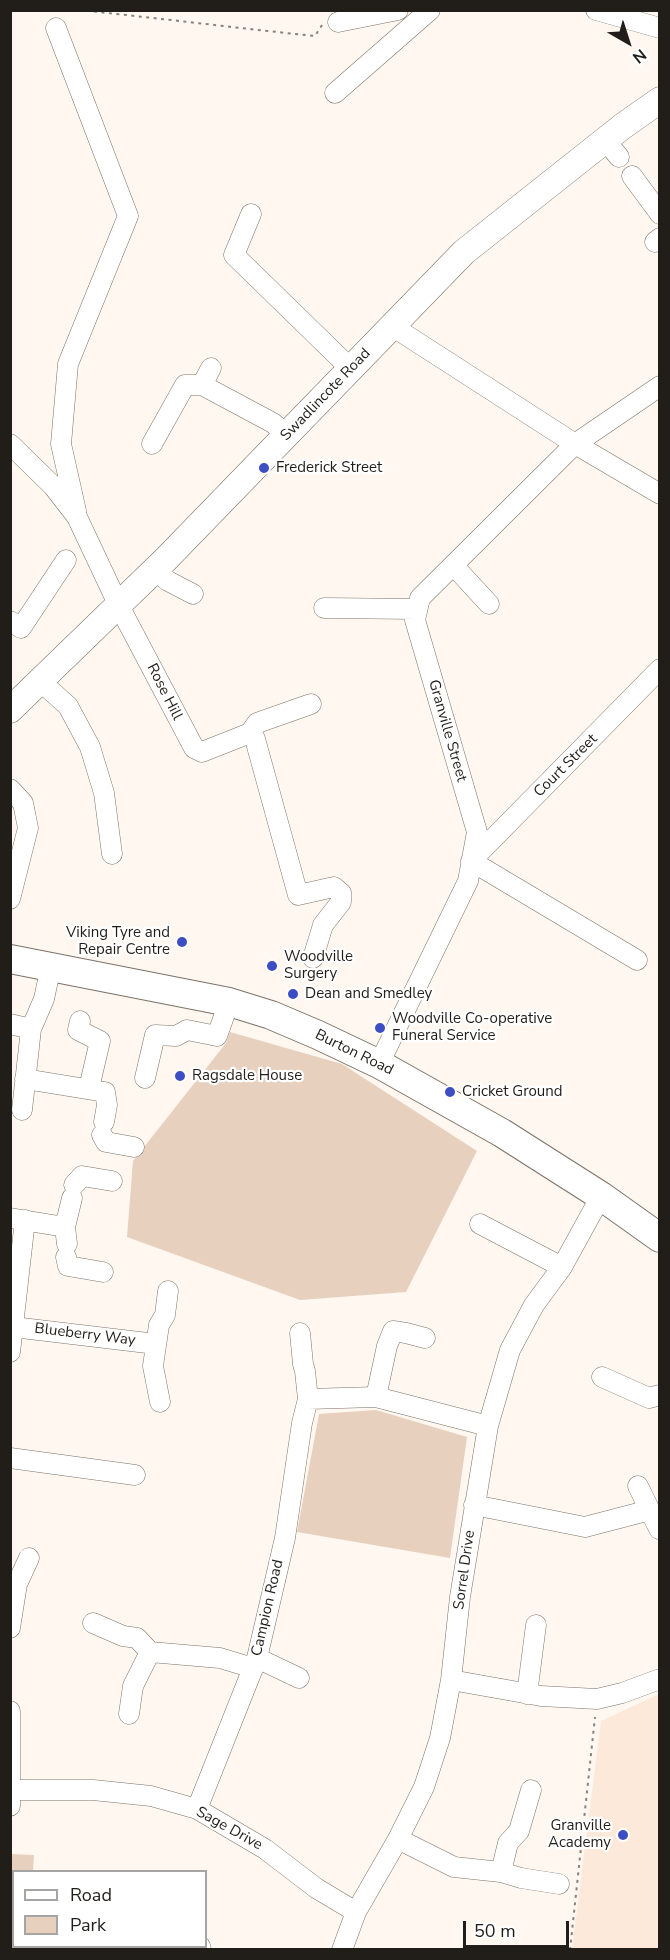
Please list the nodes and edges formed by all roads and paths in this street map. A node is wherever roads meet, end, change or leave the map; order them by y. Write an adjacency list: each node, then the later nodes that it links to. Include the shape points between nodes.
1 (80, 10): 5 (path, via 315,36)
2 (398, 10): 5 (street)
3 (430, 10): 8 (street)
4 (596, 10): 7 (street)
5 (331, 22)
6 (56, 28): 21 (street, via 128,216 68,364 62,444)
7 (660, 28)
8 (335, 93)
9 (660, 100): 13 (main road, Swadlincote Road, via 612,149 464,252)
10 (632, 176): 12 (street)
11 (251, 214): 14 (street, via 234,255)
12 (660, 214)
13 (393, 326): 14 (main road, Swadlincote Road); 19 (street)
14 (351, 369): 16 (main road, Swadlincote Road)
15 (660, 386): 19 (street)
16 (287, 435): 18 (street, via 207,376 185,385); 24 (main road, Swadlincote Road)
17 (10, 444): 21 (street, Rose Hill, via 53,486)
18 (152, 444)
19 (575, 444): 20 (street); 23 (street)
20 (660, 494)
21 (77, 517): 26 (street, Rose Hill)
22 (66, 560): 30 (street, via 21,628)
23 (453, 565): 27 (street); 29 (street, via 420,598)
24 (155, 570): 25 (street); 26 (main road, Swadlincote Road)
25 (193, 594)
26 (118, 604): 32 (main road, Swadlincote Road); 35 (street, Rose Hill, via 194,748 202,752)
27 (489, 604)
28 (324, 608): 29 (street)
29 (417, 609): 38 (street, Granville Street, via 415,620 477,832)
30 (10, 621)
31 (660, 669): 38 (street, Court Street)
32 (40, 681): 34 (main road, Swadlincote Road); 37 (street, via 68,706 90,747 104,793)
33 (311, 704): 35 (street, Rose Hill, via 256,723)
34 (10, 710)
35 (250, 733): 40 (street, via 260,752 298,895 334,887 341,893 341,902 323,925)
36 (10, 789): 39 (street, via 23,803 28,828)
37 (112, 854)
38 (471, 861): 42 (street); 48 (street, Granville Street, via 468,881)
39 (10, 899)
40 (313, 958)
41 (10, 959): 43 (highway, Burton Road)
42 (637, 960)
43 (51, 966): 44 (highway, Burton Road); 47 (street, via 44,999)
44 (229, 1002): 48 (highway, Burton Road, via 280,1019); 49 (street, via 217,1036 187,1030 176,1036 155,1035)
45 (80, 1021): 51 (street, via 78,1030 100,1041 94,1060)
46 (10, 1024): 47 (street)
47 (31, 1029): 50 (street)
48 (379, 1064): 55 (highway, Burton Road, via 502,1133)
49 (145, 1078)
50 (25, 1079): 51 (street); 52 (street)
51 (97, 1090): 53 (street, via 107,1105 103,1128 106,1142)
52 (22, 1110)
53 (134, 1147)
54 (112, 1181): 59 (street, via 82,1176 73,1192)
55 (601, 1196): 58 (highway, Burton Road); 60 (street, Sorrel Drive)
56 (18, 1219): 59 (street, Blueberry Way); 63 (street, Blueberry Way)
57 (480, 1224): 60 (street)
58 (660, 1238)
59 (66, 1242): 61 (street, Blueberry Way, via 68,1266)
60 (562, 1267): 73 (street, Sorrel Drive, via 534,1305 510,1350)
61 (103, 1272)
62 (168, 1291): 65 (street, via 165,1315)
63 (13, 1327): 65 (street, Blueberry Way); 67 (street, Blueberry Way)
64 (300, 1333): 71 (street, Campion Road)
65 (157, 1334): 72 (street, Blueberry Way, via 153,1366)
66 (425, 1338): 70 (street, via 393,1331)
67 (10, 1352)
68 (602, 1377): 69 (street, via 649,1398)
69 (660, 1395)
70 (376, 1397): 71 (street); 73 (street)
71 (308, 1399): 86 (street, Campion Road, via 285,1538)
72 (160, 1402)
73 (488, 1426): 77 (street, Sorrel Drive)
74 (10, 1458): 75 (street)
75 (135, 1474)
76 (638, 1486): 78 (street)
77 (474, 1505): 78 (street, via 585,1527); 89 (street, Sorrel Drive)
78 (650, 1510): 79 (street)
79 (659, 1528)
80 (29, 1558): 81 (street)
81 (14, 1583): 84 (street)
82 (93, 1623): 85 (street)
83 (536, 1625): 90 (street)
84 (10, 1628)
85 (143, 1645): 86 (street); 93 (street)
86 (255, 1663): 87 (street); 96 (street, Campion Road)
87 (299, 1678)
88 (660, 1679): 91 (street)
89 (452, 1680): 90 (street); 97 (street, Sorrel Drive, via 440,1738 424,1787)
90 (527, 1694): 91 (street)
91 (597, 1699): 102 (path)
92 (10, 1711): 95 (street, Sage Drive)
93 (129, 1714)
94 (531, 1790): 98 (street, via 519,1831 508,1843)
95 (11, 1798): 96 (street, Sage Drive, via 93,1790 152,1796)
96 (197, 1809): 100 (street, Sage Drive, via 265,1849 316,1888)
97 (398, 1839): 98 (street, via 454,1867); 100 (street, Sorrel Drive)
98 (501, 1872): 99 (street)
99 (559, 1884)
100 (356, 1912): 101 (street, Sorrel Drive)
101 (342, 1950)
102 (570, 1950)

